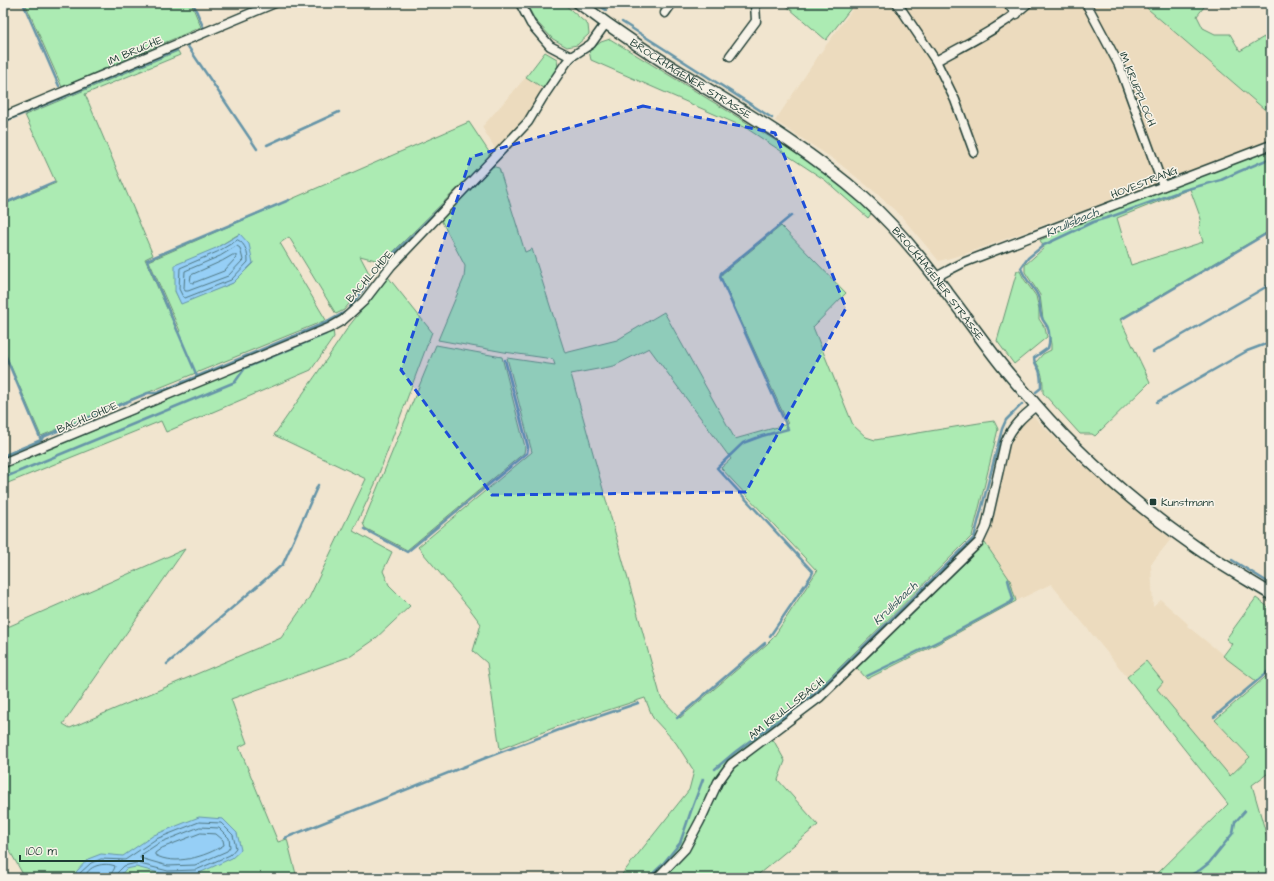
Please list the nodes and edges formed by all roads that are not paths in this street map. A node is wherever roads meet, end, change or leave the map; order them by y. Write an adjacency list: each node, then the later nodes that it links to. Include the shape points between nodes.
1 (275, 3): 16 (street, IM BRUCHE)
2 (520, 3): 14 (street, via 531,24 550,46)
3 (579, 3): 12 (main road, BROCKHAGENER STRASSE)
4 (672, 3): 10 (street)
5 (754, 3): 13 (street, via 756,21)
6 (897, 3): 15 (street)
7 (1007, 3): 11 (street)
8 (1028, 3): 11 (street)
9 (1086, 3): 19 (street, IM KRUPPLOCH, via 1118,65)
10 (665, 13)
11 (1017, 14): 15 (street)
12 (606, 24): 14 (street, BACHLOHDE, via 591,44); 20 (main road, BROCKHAGENER STRASSE, via 828,168 886,219)
13 (730, 56)
14 (571, 57): 22 (street, BACHLOHDE, via 528,122 391,266 364,301 343,320)
15 (936, 61): 18 (street, via 955,100)
16 (3, 117)
17 (1271, 145): 19 (street, HOVESTRANG)
18 (974, 152)
19 (1163, 186): 20 (street, HOVESTRANG, via 965,262)
20 (936, 278): 21 (main road, BROCKHAGENER STRASSE)
21 (1036, 406): 23 (main road, BROCKHAGENER STRASSE, via 1081,453 1129,496 1193,546); 24 (street, AM KRULLSBACH, via 1010,431 986,527 979,542 820,697 731,764 718,782 685,849)
22 (3, 463)
23 (1271, 594)
24 (658, 878)

